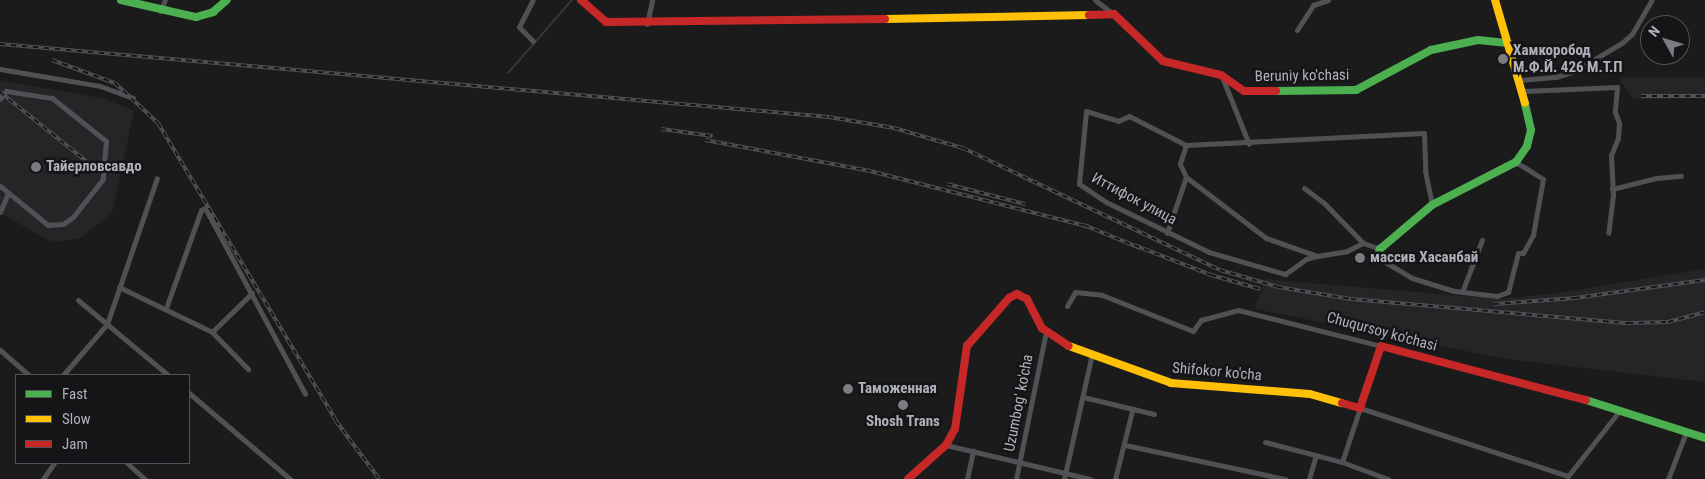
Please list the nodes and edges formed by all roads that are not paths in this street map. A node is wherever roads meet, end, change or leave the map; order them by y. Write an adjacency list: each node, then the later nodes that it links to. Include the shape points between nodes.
1 (121, 0): 11 (street)
2 (164, 0): 11 (street)
3 (227, 0): 11 (street, via 217,10 202,16)
4 (533, 0): 15 (street, via 519,27)
5 (581, 0): 13 (street, via 606,22)
6 (652, 0): 13 (street)
7 (1094, 0): 12 (street)
8 (1328, 0): 14 (street, via 1313,5)
9 (1495, 0): 16 (street)
10 (1652, 0): 19 (street, via 1632,34 1623,42 1575,70 1556,77)
11 (159, 11)
12 (1114, 14): 13 (street); 18 (street, Beruniy ko'chasi, via 1163,61)
13 (647, 24)
14 (1297, 30)
15 (533, 41)
16 (1508, 42): 18 (street, Beruniy ko'chasi, via 1478,40 1431,50 1356,90 1244,91); 19 (street)
17 (0, 69): 21 (street, via 100,86)
18 (1221, 75): 23 (street)
19 (1520, 80): 20 (street)
20 (1523, 91): 25 (street, via 1531,130); 31 (street, via 1617,87 1615,112 1619,123 1618,138 1611,155)
21 (133, 98)
22 (0, 99): 32 (street, via 6,92 52,98 106,141 103,179 73,217 63,224 48,225)
23 (1249, 144): 24 (street, Иттифок улица); 33 (street, Иттифок улица, via 1424,133 1425,172)
24 (1186, 145): 27 (street, via 1180,164); 35 (street, Иттифок улица, via 1129,116 1118,121 1086,111 1079,184 1106,202)
25 (1516, 162): 33 (street); 42 (street, via 1543,179 1533,234 1523,253 1518,253 1508,292 1496,296)
26 (1681, 176): 31 (street, via 1656,178)
27 (1186, 177): 35 (street); 40 (street, Иттифок улица, via 1266,238)
28 (157, 178): 41 (street)
29 (0, 186): 32 (street)
30 (1304, 188): 38 (street)
31 (1612, 189): 36 (street)
32 (8, 193): 34 (street)
33 (1432, 205): 39 (street)
34 (0, 212)
35 (1167, 232): 40 (street, Иттифок улица, via 1209,252 1285,274 1306,259)
36 (1608, 234)
37 (1482, 240): 42 (street)
38 (1364, 243): 39 (street); 40 (street, Иттифок улица, via 1347,251)
39 (1378, 253): 42 (street, via 1412,278)
40 (1317, 256)
41 (119, 287): 46 (street); 47 (street)
42 (1462, 292)
43 (252, 293): 46 (street, via 203,208); 48 (street); 58 (street)
44 (78, 300): 47 (street)
45 (1067, 306): 50 (street, Chuqursoy ko'chasi, via 1075,292 1102,295 1193,331 1201,320 1238,310)
46 (166, 308): 48 (street)
47 (107, 324): 55 (street); 56 (street)
48 (212, 332): 53 (street)
49 (1046, 332): 52 (street, Shifokor ko'cha, via 1063,344); 67 (street, Shifokor ko'cha, via 1023,295 1013,295 969,344 963,358 957,422); 71 (street, Uzumbog' ko'cha)
50 (1381, 346): 60 (street); 61 (street, Chuqursoy ko'chasi)
51 (0, 350): 54 (street)
52 (1092, 354): 59 (street); 60 (street, Shifokor ko'cha, via 1171,383 1310,394)
53 (248, 369)
54 (28, 374)
55 (64, 374)
56 (167, 374)
57 (190, 394): 79 (street)
58 (305, 394)
59 (1083, 397): 62 (street); 76 (street)
60 (1360, 408): 61 (street, via 1564,476 1572,474); 72 (street)
61 (1621, 409): 64 (street, Chuqursoy ko'chasi)
62 (1132, 411): 63 (street); 68 (street)
63 (1154, 414)
64 (1686, 432): 65 (street, Chuqursoy ko'chasi); 90 (street)
65 (1705, 438)
66 (1266, 442): 70 (street)
67 (946, 445): 69 (street); 80 (street)
68 (1124, 445): 85 (street); 86 (street)
69 (973, 451): 71 (street); 81 (street)
70 (1316, 455): 72 (street); 87 (street)
71 (1020, 461): 76 (street); 82 (street, Uzumbog' ko'cha)
72 (1342, 462): 75 (street)
73 (53, 464): 77 (street)
74 (127, 464): 78 (street)
75 (1368, 472): 88 (street); 89 (street)
76 (1066, 473): 83 (street); 84 (street)
77 (43, 479)
78 (145, 479)
79 (290, 479)
80 (908, 479)
81 (967, 479)
82 (1016, 479)
83 (1064, 479)
84 (1090, 479)
85 (1115, 479)
86 (1285, 479)
87 (1309, 479)
88 (1366, 479)
89 (1388, 479)
90 (1668, 479)

